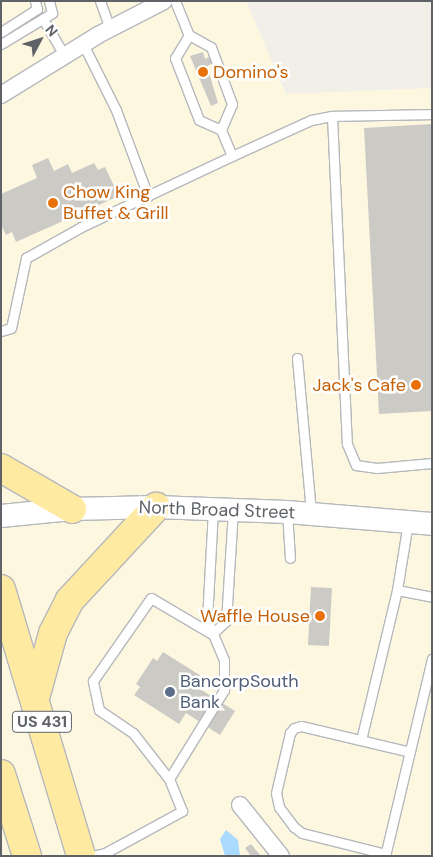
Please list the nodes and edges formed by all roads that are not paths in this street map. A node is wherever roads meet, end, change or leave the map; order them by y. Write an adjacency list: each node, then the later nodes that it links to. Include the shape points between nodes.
1 (35, 1): 8 (lane, via 37,9)
2 (49, 1): 6 (lane, via 52,13)
3 (100, 1): 7 (lane)
4 (164, 1): 7 (street)
5 (174, 1): 9 (lane)
6 (43, 19): 10 (lane); 12 (lane)
7 (110, 29): 11 (street)
8 (1, 32)
9 (189, 35): 16 (lane, via 211,47 232,104); 16 (lane, via 176,58 199,120)
10 (1, 44)
11 (84, 44): 12 (street); 18 (lane, via 116,110)
12 (64, 55): 13 (street)
13 (1, 95)
14 (432, 114): 15 (lane)
15 (332, 116): 17 (lane, via 311,120); 21 (lane, via 347,444 356,465 377,468)
16 (221, 130): 17 (lane)
17 (232, 156): 18 (lane)
18 (148, 196): 19 (lane, via 26,258 11,328)
19 (1, 331)
20 (297, 358): 27 (lane)
21 (432, 462)
22 (1, 468): 24 (highway)
23 (156, 507): 24 (main road, North Broad Street); 25 (main road, North Broad Street); 37 (highway, via 70,600 53,633)
24 (72, 509): 28 (main road, North Broad Street)
25 (223, 509): 26 (main road, North Broad Street); 35 (lane, via 207,620); 35 (lane, via 226,621)
26 (287, 512): 27 (main road, North Broad Street); 31 (lane)
27 (311, 514): 29 (main road, North Broad Street)
28 (1, 516)
29 (408, 522): 30 (main road, North Broad Street); 33 (lane)
30 (432, 524)
31 (290, 558)
32 (1, 589): 37 (highway, US 431)
33 (397, 590): 34 (lane); 38 (lane)
34 (432, 597)
35 (212, 634): 41 (lane, via 224,660 224,690); 41 (lane, via 151,598 93,680 99,710 134,733)
36 (432, 659): 39 (lane)
37 (35, 698): 45 (highway, US 431)
38 (360, 740): 39 (lane); 43 (lane, via 301,726 294,728 290,733 276,793 279,808 302,833)
39 (410, 752): 43 (lane)
40 (1, 774): 44 (highway)
41 (169, 779): 46 (lane, via 182,811)
42 (240, 805): 47 (street)
43 (386, 855)
44 (26, 856)
45 (80, 856)
46 (92, 856)
47 (281, 856)

